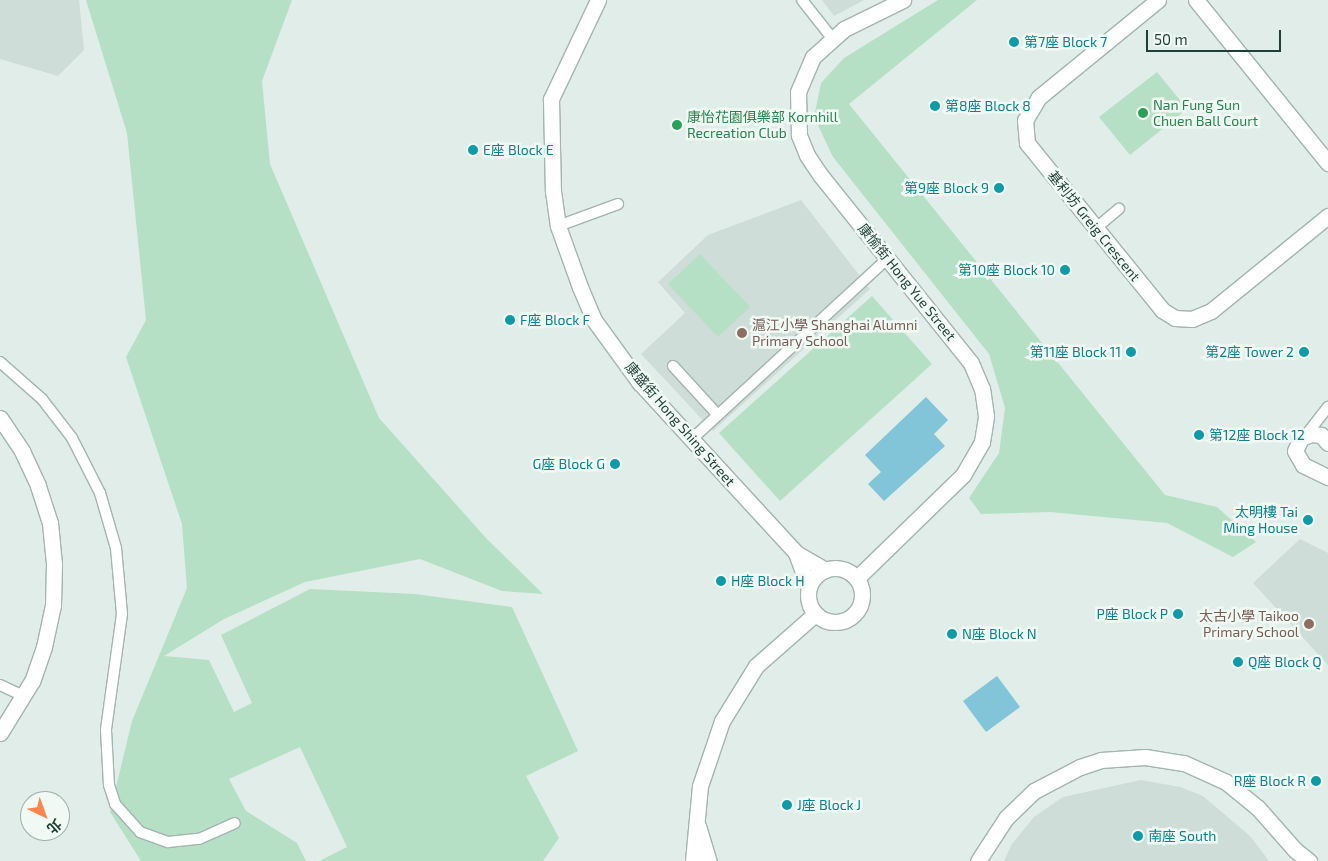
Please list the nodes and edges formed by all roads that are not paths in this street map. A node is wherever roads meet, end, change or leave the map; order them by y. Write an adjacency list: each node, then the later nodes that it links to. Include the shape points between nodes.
1 (598, 0): 11 (street, 康盛街 Hong Shing Street, via 551,99 550,149)
2 (802, 0): 6 (lane)
3 (903, 0): 6 (street, 康愉街 Hong Yue Street)
4 (1158, 0): 12 (street, 基利坊 Greig Crescent, via 1039,97 1025,120 1027,143)
5 (1196, 0): 7 (street)
6 (832, 38): 13 (street, 康愉街 Hong Yue Street, via 814,57 801,80 796,107 799,135 812,164)
7 (1328, 163)
8 (618, 204): 11 (lane)
9 (1119, 209): 12 (lane)
10 (1328, 216): 12 (street, 基利坊 Greig Crescent, via 1211,311 1183,320 1162,310)
11 (558, 226): 20 (street, 康盛街 Hong Shing Street, via 594,320 639,382)
12 (1096, 228)
13 (888, 258): 17 (lane); 25 (street, 康愉街 Hong Yue Street, via 971,363 982,389 986,416 977,455 963,475)
14 (0, 362): 32 (lane, via 42,400 72,438 100,493 114,540 122,614 106,730 109,785 115,804 140,832 168,842 199,839)
15 (673, 366): 17 (lane)
16 (1328, 407): 19 (lane)
17 (717, 414): 20 (lane)
18 (0, 418): 29 (street, via 22,451 38,486 52,542 54,585 50,625 39,665)
19 (1306, 435): 21 (street, via 1321,435); 22 (street, via 1297,443 1297,459)
20 (692, 439): 23 (street, 康盛街 Hong Shing Street)
21 (1328, 443)
22 (1328, 477)
23 (796, 553): 24 (street); 26 (street)
24 (826, 570): 25 (street, via 842,569); 26 (street, via 812,580)
25 (857, 578): 27 (street, via 863,595 856,612 841,622 832,622)
26 (809, 588): 27 (street, via 810,606)
27 (816, 614): 31 (street, via 767,653 732,702 707,761)
28 (0, 685): 29 (lane)
29 (24, 696): 30 (street)
30 (0, 733)
31 (696, 818): 34 (street); 35 (street)
32 (235, 823)
33 (1296, 856): 36 (street, via 1258,808 1226,782 1184,763 1145,757 1101,760 1034,791 1006,818); 37 (street)
34 (693, 861)
35 (710, 861)
36 (978, 861)
37 (1309, 861)

